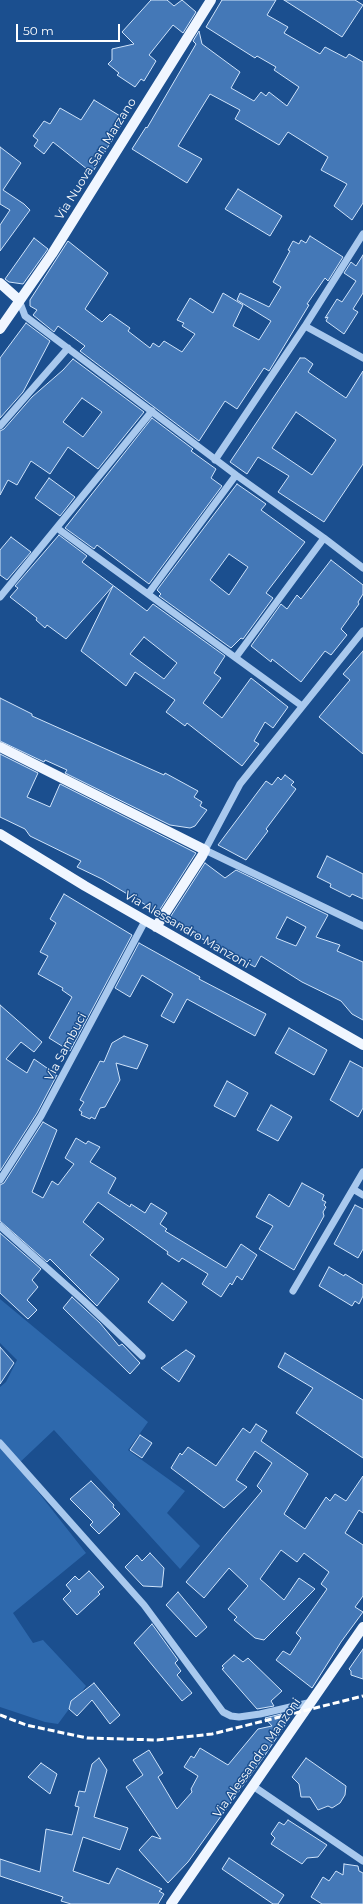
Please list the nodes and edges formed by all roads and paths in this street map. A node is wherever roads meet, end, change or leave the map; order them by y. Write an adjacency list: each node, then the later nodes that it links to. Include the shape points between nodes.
1 (211, 0): 4 (main road, Via Nuova San Marzano, via 52,254)
2 (363, 234): 5 (street)
3 (0, 284): 4 (main road)
4 (19, 300): 6 (main road, Via Nuova San Marzano); 7 (street, via 25,316)
5 (306, 326): 8 (street); 11 (street)
6 (0, 329)
7 (68, 348): 9 (street); 10 (street)
8 (363, 358)
9 (152, 411): 11 (street); 13 (street)
10 (0, 426)
11 (215, 460): 12 (street)
12 (236, 475): 14 (street); 16 (street)
13 (57, 528): 16 (street); 17 (street)
14 (324, 538): 15 (street); 19 (street)
15 (363, 568)
16 (148, 594): 19 (street)
17 (0, 597)
18 (363, 631): 20 (street)
19 (236, 657): 20 (street)
20 (302, 706): 23 (street, via 240,784)
21 (0, 747): 23 (main road)
22 (0, 834): 24 (main road, Via Alessandro Manzoni)
23 (205, 850): 25 (street); 26 (main road)
24 (145, 921): 26 (main road, Via Alessandro Manzoni); 29 (street, Via Sambuci, via 41,1116)
25 (363, 926)
26 (156, 927): 27 (main road, Via Alessandro Manzoni)
27 (363, 1045)
28 (363, 1172): 30 (street)
29 (0, 1180)
30 (353, 1189): 31 (street); 33 (street)
31 (363, 1195)
32 (0, 1226): 34 (street)
33 (293, 1291)
34 (142, 1356)
35 (0, 1443): 37 (street, via 144,1605 223,1712 239,1717)
36 (363, 1627): 37 (main road, Via Alessandro Manzoni)
37 (312, 1702): 38 (main road, Via Alessandro Manzoni)
38 (253, 1786): 39 (street); 40 (main road, Via Alessandro Manzoni)
39 (363, 1861)
40 (171, 1904)

